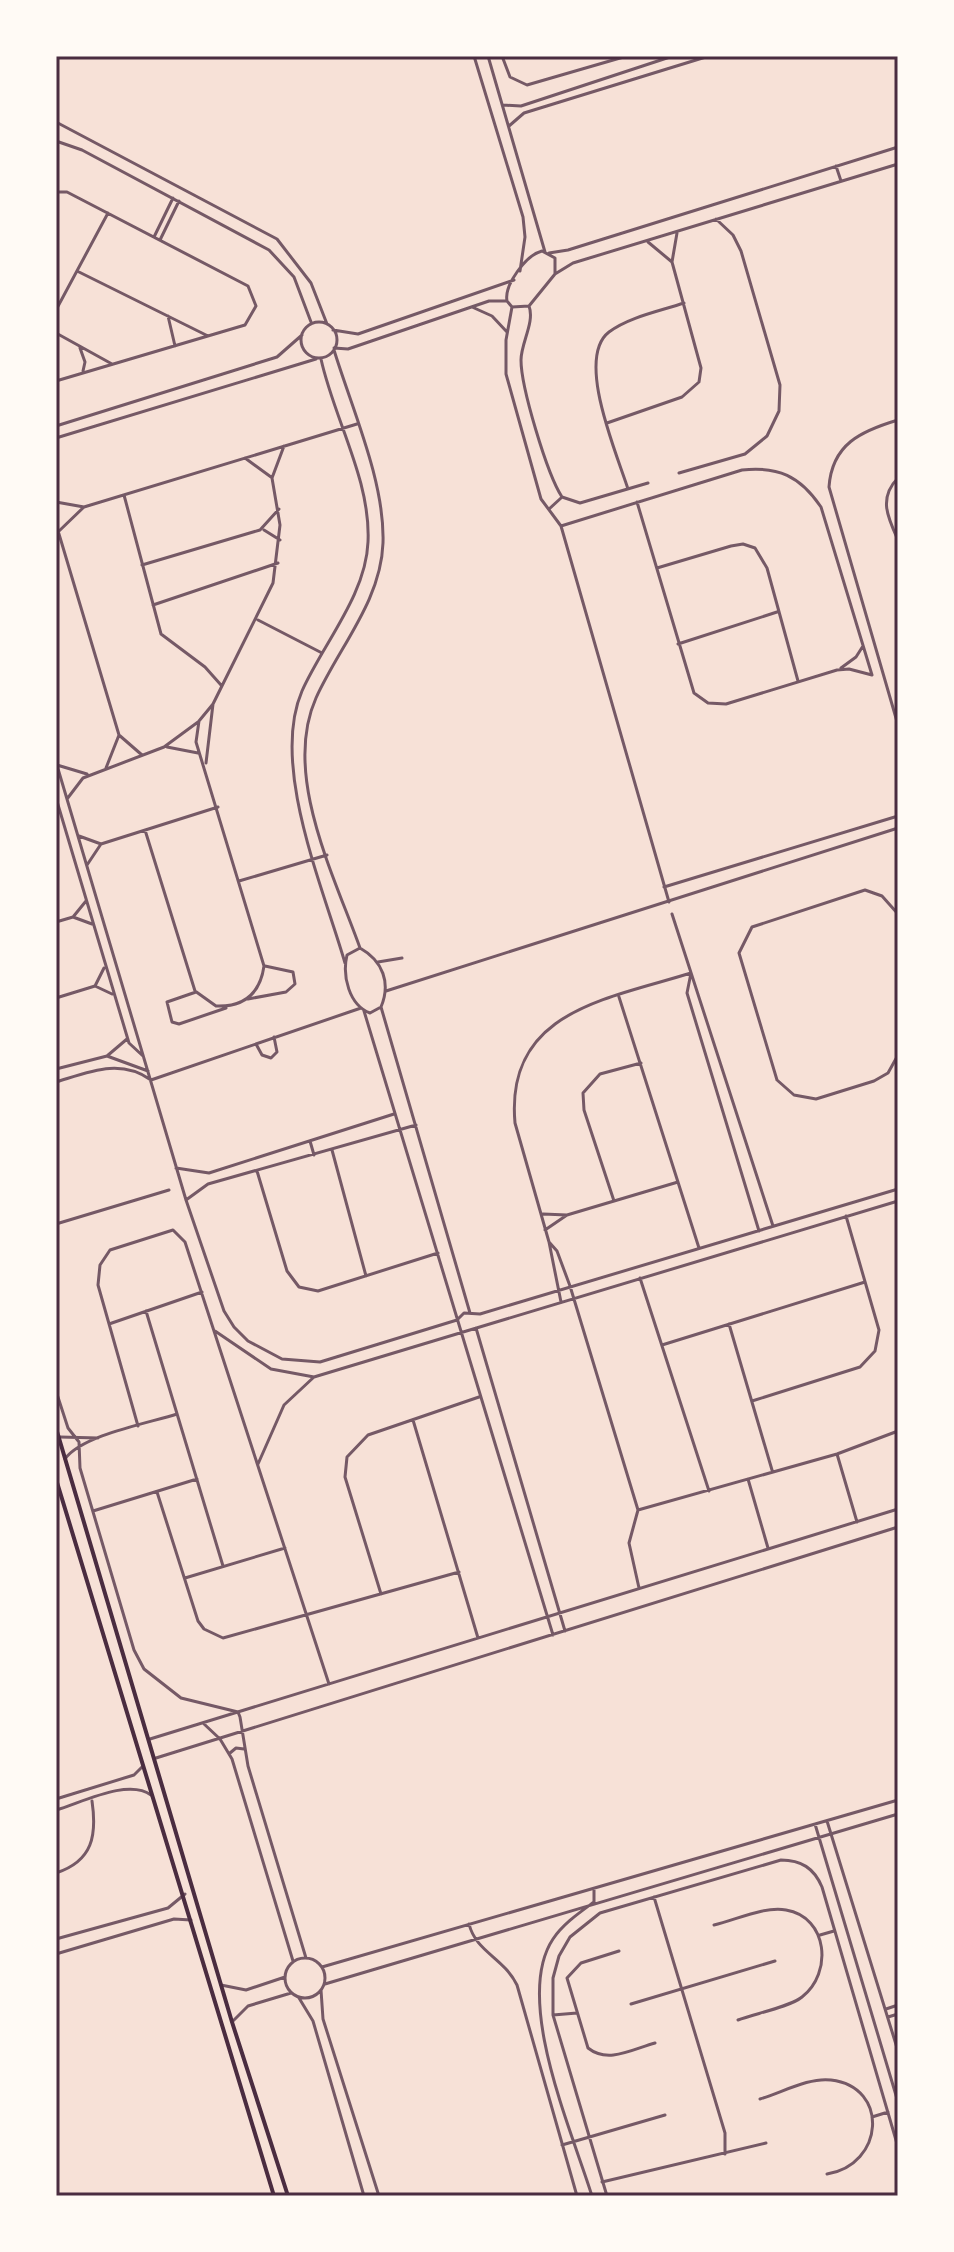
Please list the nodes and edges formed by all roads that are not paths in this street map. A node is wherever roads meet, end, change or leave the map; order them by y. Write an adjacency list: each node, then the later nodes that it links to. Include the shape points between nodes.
1 (474, 56): 30 (street, via 523,217)
2 (488, 56): 8 (street)
3 (502, 56): 4 (street, via 510,77 527,85)
4 (627, 56)
5 (673, 56): 9 (street)
6 (709, 56): 7 (street)
7 (699, 58): 10 (street)
8 (503, 105): 9 (street); 12 (street)
9 (521, 106): 10 (street)
10 (524, 113): 12 (street)
11 (56, 122): 41 (street, via 277,239 311,283)
12 (509, 126): 27 (street)
13 (56, 141): 19 (street)
14 (898, 147): 16 (street)
15 (898, 164): 17 (street)
16 (836, 166): 17 (street); 27 (street, via 568,250)
17 (841, 181): 22 (street)
18 (56, 192): 21 (street, via 67,192)
19 (173, 198): 20 (street); 24 (street)
20 (179, 201): 25 (street); 40 (street, via 278,258 300,288)
21 (108, 213): 24 (street); 29 (street)
22 (716, 219): 23 (street); 62 (street, via 741,251 781,398 774,424 758,446)
23 (677, 231): 26 (street); 28 (street)
24 (154, 237): 25 (street)
25 (160, 240): 46 (street, via 253,292 256,306 250,320)
26 (647, 241): 28 (street); 31 (street, via 573,263)
27 (547, 252): 30 (street, via 532,255); 31 (street, via 556,262)
28 (672, 262): 34 (street)
29 (77, 271): 38 (street); 39 (street)
30 (520, 271): 32 (street)
31 (555, 274): 35 (street)
32 (514, 280): 33 (street); 42 (street, via 358,334)
33 (507, 301): 36 (street); 37 (street)
34 (684, 303): 55 (street, via 620,326 598,344 594,368); 55 (street, via 701,368 699,382 682,397)
35 (529, 306): 37 (street); 68 (street, via 523,379)
36 (472, 307): 44 (street, via 492,316); 49 (street, via 348,349)
37 (512, 307): 44 (street)
38 (56, 310)
39 (168, 316): 46 (street); 48 (street)
40 (311, 322): 41 (street); 45 (street)
41 (327, 324): 42 (street)
42 (333, 330): 49 (street)
43 (56, 333): 47 (street)
44 (507, 333): 73 (street, via 508,382 541,499)
45 (302, 335): 50 (street, via 304,350); 57 (street, via 277,357)
46 (208, 336): 48 (street)
47 (78, 345): 51 (street); 52 (street, via 85,362)
48 (175, 346): 51 (street)
49 (334, 349): 50 (street); 56 (street)
50 (319, 359): 58 (street); 59 (street)
51 (114, 365): 52 (street)
52 (82, 373): 53 (street)
53 (56, 381)
54 (898, 420): 94 (street, via 864,431 846,445 833,465 829,487)
55 (607, 423): 66 (street)
56 (357, 424): 58 (street); 111 (street, via 379,496 383,545 372,593 317,697 306,734 308,791)
57 (57, 425): 59 (street)
58 (341, 429): 60 (street); 88 (street, via 364,501 368,546 355,589)
59 (58, 437)
60 (284, 446): 61 (street); 63 (street)
61 (245, 458): 63 (street); 67 (street)
62 (679, 473)
63 (272, 478): 72 (street)
64 (898, 478): 78 (street, via 886,507)
65 (648, 483): 66 (street)
66 (628, 489): 68 (street, via 576,504)
67 (124, 495): 71 (street); 81 (street)
68 (562, 497): 73 (street)
69 (56, 502): 71 (street)
70 (637, 502): 75 (street); 82 (street); 87 (street, via 742,470 765,467 788,473 821,507)
71 (84, 507): 77 (street)
72 (279, 509): 76 (street); 79 (street)
73 (549, 509): 75 (street)
74 (56, 524): 77 (street)
75 (561, 526): 115 (street)
76 (260, 530): 79 (street, via 272,532); 81 (street)
77 (58, 532): 95 (street)
78 (898, 540)
79 (280, 541): 80 (street)
80 (278, 563): 83 (street); 85 (street)
81 (142, 565): 83 (street)
82 (657, 568): 84 (street, via 731,546 755,548 763,557); 86 (street)
83 (153, 605): 91 (street, via 161,634)
84 (778, 612): 86 (street); 90 (street)
85 (257, 619): 88 (street); 91 (street)
86 (678, 644): 90 (street, via 694,693 708,703 726,704)
87 (863, 646): 89 (street); 89 (street, via 872,675)
88 (322, 653): 112 (street, via 295,711 290,753)
89 (837, 670): 90 (street)
90 (798, 681)
91 (222, 685): 92 (street)
92 (213, 704): 93 (street); 100 (street)
93 (199, 721): 96 (street); 97 (street)
94 (898, 725)
95 (119, 735): 98 (street); 101 (street)
96 (164, 747): 97 (street); 98 (street)
97 (198, 753): 100 (street)
98 (142, 755): 101 (street)
99 (56, 763): 102 (street); 104 (street)
100 (206, 766): 105 (street)
101 (106, 768): 102 (street)
102 (91, 774): 104 (street)
103 (56, 798): 116 (street)
104 (67, 799): 109 (street)
105 (218, 807): 108 (street); 114 (street)
106 (898, 816): 115 (street)
107 (898, 828): 117 (street)
108 (145, 830): 110 (street); 134 (street)
109 (77, 834): 110 (street); 113 (street)
110 (101, 844): 113 (street)
111 (327, 855): 112 (street); 125 (street)
112 (315, 859): 114 (street); 128 (street)
113 (87, 865): 118 (street)
114 (239, 881): 130 (street)
115 (664, 887): 117 (street)
116 (86, 901): 119 (street); 122 (street)
117 (669, 902): 133 (street)
118 (100, 912): 119 (street); 147 (street)
119 (90, 914): 124 (street)
120 (672, 914): 131 (street)
121 (898, 914): 145 (street, via 882,896 865,890 752,927 739,953 777,1080 794,1095 816,1099 874,1081 888,1073)
122 (73, 917): 123 (street); 124 (street)
123 (56, 922)
124 (93, 925): 129 (street)
125 (360, 948): 127 (street); 128 (street)
126 (402, 958): 127 (street)
127 (378, 962): 133 (street)
128 (345, 963): 141 (street, via 349,989)
129 (105, 966): 132 (street); 135 (street)
130 (264, 966): 138 (street, via 257,990); 138 (street, via 287,968 295,984 286,992)
131 (691, 973): 136 (street); 171 (street); 173 (street, via 687,993)
132 (95, 986): 135 (street); 137 (street)
133 (386, 991): 140 (street)
134 (196, 992): 139 (street, via 205,1001); 139 (street, via 167,1002 172,1022)
135 (114, 994): 143 (street)
136 (619, 996): 148 (street); 167 (street, via 555,1022 520,1067 515,1123)
137 (56, 998)
138 (248, 999): 139 (street)
139 (229, 1007)
140 (381, 1007): 141 (street, via 370,1013); 154 (street)
141 (363, 1010): 142 (street); 153 (street)
142 (274, 1037): 144 (street); 144 (street, via 273,1057 264,1057)
143 (127, 1039): 146 (street); 147 (street)
144 (256, 1044): 151 (street)
145 (898, 1055)
146 (107, 1056): 149 (street); 150 (street)
147 (143, 1056): 150 (street)
148 (641, 1063): 161 (street); 165 (street, via 600,1074 583,1093)
149 (56, 1069)
150 (148, 1071): 151 (street)
151 (151, 1080): 152 (street, via 113,1067); 159 (street)
152 (56, 1082)
153 (394, 1114): 155 (street); 156 (street)
154 (416, 1125): 155 (street); 186 (street)
155 (399, 1131): 157 (street); 176 (street)
156 (310, 1141): 158 (street); 159 (street, via 209,1173)
157 (332, 1150): 158 (street); 177 (street)
158 (314, 1155): 160 (street)
159 (176, 1168): 164 (street)
160 (257, 1171): 164 (street, via 205,1185); 177 (street, via 291,1280 318,1291)
161 (678, 1182): 165 (street); 175 (street)
162 (898, 1189): 171 (street)
163 (169, 1190): 170 (street)
164 (186, 1200): 187 (street, via 224,1311 234,1327 264,1352 291,1361 320,1362)
165 (614, 1201): 168 (street)
166 (898, 1201): 169 (street)
167 (541, 1214): 168 (street); 172 (street)
168 (567, 1215): 172 (street)
169 (846, 1216): 178 (street); 179 (street)
170 (56, 1224)
171 (773, 1226): 173 (street)
172 (545, 1230): 174 (street)
173 (759, 1231): 175 (street)
174 (549, 1242): 180 (street); 181 (street)
175 (699, 1248): 180 (street)
176 (438, 1253): 177 (street); 187 (street)
177 (366, 1276)
178 (640, 1278): 183 (street); 193 (street)
179 (865, 1282): 189 (street); 197 (street, via 879,1330 869,1360 850,1371)
180 (570, 1286): 181 (street); 183 (street)
181 (558, 1290): 184 (street); 186 (street)
182 (202, 1292): 185 (street); 188 (street, via 177,1231 127,1244 110,1250 98,1271); 191 (street)
183 (573, 1299): 184 (street); 217 (street)
184 (561, 1302): 190 (street)
185 (146, 1311): 188 (street); 198 (street)
186 (470, 1313): 187 (street)
187 (457, 1320): 192 (street)
188 (109, 1324): 200 (street)
189 (729, 1324): 193 (street); 197 (street)
190 (476, 1328): 192 (street); 232 (street)
191 (214, 1331): 194 (street, via 271,1369); 209 (street)
192 (462, 1333): 194 (street); 196 (street)
193 (662, 1345): 214 (street)
194 (314, 1377): 209 (street, via 284,1405)
195 (56, 1391): 205 (street)
196 (481, 1397): 199 (street); 234 (street)
197 (752, 1401): 210 (street)
198 (177, 1414): 200 (street); 212 (street)
199 (413, 1420): 224 (street); 229 (street, via 359,1440 344,1467)
200 (138, 1426): 204 (street)
201 (56, 1428): 203 (main road)
202 (898, 1431): 207 (street)
203 (58, 1436): 205 (street); 208 (main road)
204 (98, 1438): 205 (street); 206 (street)
205 (77, 1439): 206 (street)
206 (80, 1447): 208 (street); 218 (street, via 79,1464)
207 (837, 1454): 210 (street); 219 (street)
208 (65, 1459): 225 (main road)
209 (258, 1464): 221 (street)
210 (772, 1472): 213 (street)
211 (56, 1479): 227 (main road)
212 (197, 1479): 215 (street); 223 (street)
213 (748, 1479): 214 (street); 222 (street)
214 (709, 1491): 217 (street)
215 (157, 1492): 218 (street); 226 (street)
216 (898, 1509): 219 (street)
217 (638, 1510): 228 (street, via 629,1543)
218 (92, 1512): 239 (street, via 144,1669 181,1698)
219 (857, 1522): 222 (street)
220 (898, 1527): 235 (street)
221 (285, 1548): 223 (street); 233 (street)
222 (768, 1549): 228 (street)
223 (223, 1566): 226 (street)
224 (459, 1572): 229 (street); 237 (street)
225 (101, 1577): 227 (main road); 230 (main road)
226 (184, 1578): 233 (street, via 198,1621 213,1635 233,1638)
227 (88, 1582): 231 (main road)
228 (639, 1589): 232 (street)
229 (381, 1594): 233 (street)
230 (107, 1598): 231 (main road); 242 (main road)
231 (95, 1602): 247 (main road)
232 (560, 1613): 234 (street); 235 (street)
233 (307, 1616): 238 (street)
234 (548, 1617): 236 (street); 237 (street)
235 (565, 1631): 236 (street)
236 (553, 1635): 241 (street)
237 (478, 1638): 238 (street)
238 (329, 1684): 239 (street)
239 (238, 1712): 240 (street); 241 (street)
240 (203, 1723): 242 (street); 243 (street)
241 (243, 1731): 243 (street); 244 (street)
242 (150, 1739): 246 (main road)
243 (220, 1739): 245 (street); 246 (street)
244 (244, 1749): 245 (street); 276 (street)
245 (229, 1754): 277 (street)
246 (156, 1758): 282 (main road)
247 (144, 1763): 248 (street); 250 (main road)
248 (123, 1779): 249 (street); 251 (street)
249 (127, 1789): 250 (street, via 145,1790); 252 (street)
250 (154, 1798): 262 (main road)
251 (56, 1799)
252 (92, 1800): 254 (street); 260 (street, via 96,1826 91,1847 78,1863)
253 (898, 1800): 256 (street)
254 (56, 1810)
255 (898, 1814): 258 (street)
256 (827, 1821): 257 (street); 258 (street)
257 (815, 1824): 259 (street); 261 (street)
258 (831, 1834): 259 (street); 289 (street)
259 (819, 1838): 264 (street); 299 (street)
260 (56, 1873)
261 (592, 1889): 264 (street); 268 (street)
262 (185, 1894): 265 (street); 267 (main road)
263 (654, 1897): 270 (street, via 790,1860 811,1868 818,1877); 283 (street); 292 (street, via 600,1913 570,1937 553,1978)
264 (594, 1902): 273 (street); 304 (street, via 552,1939 537,1988 541,2029)
265 (168, 1908): 266 (street); 272 (street)
266 (170, 1920): 267 (street); 275 (street)
267 (192, 1921): 311 (main road)
268 (469, 1924): 273 (street); 279 (street)
269 (714, 1925): 271 (street, via 784,1909 806,1918)
270 (834, 1931): 271 (street); 300 (street)
271 (820, 1935): 294 (street, via 822,1962 802,1998)
272 (56, 1939)
273 (473, 1939): 281 (street); 306 (street, via 504,1965 517,1985)
274 (619, 1951): 290 (street, via 570,1971 568,1984)
275 (56, 1954)
276 (306, 1958): 277 (street); 279 (street)
277 (293, 1961): 280 (street)
278 (775, 1961): 283 (street)
279 (322, 1967): 281 (street)
280 (285, 1977): 282 (street, via 246,1990); 285 (street)
281 (325, 1984): 284 (street)
282 (221, 1985): 295 (main road)
283 (681, 1989): 287 (street); 308 (street, via 725,2133)
284 (321, 1990): 286 (street); 314 (street, via 323,2019)
285 (291, 1993): 286 (street); 295 (street, via 253,2003)
286 (299, 1998): 313 (street, via 313,2021)
287 (631, 2004)
288 (898, 2005): 289 (street)
289 (886, 2009): 293 (street)
290 (577, 2013): 292 (street); 296 (street, via 594,2053 612,2056)
291 (898, 2014): 293 (street)
292 (553, 2015): 303 (street)
293 (888, 2017): 297 (street)
294 (738, 2020)
295 (232, 2022): 312 (main road)
296 (655, 2043)
297 (898, 2051)
298 (760, 2099): 302 (street, via 832,2080 862,2096)
299 (898, 2102)
300 (888, 2112): 302 (street); 307 (street)
301 (665, 2115): 303 (street)
302 (872, 2117): 309 (street, via 873,2131 863,2156 853,2166)
303 (588, 2137): 304 (street); 310 (street)
304 (575, 2141): 306 (street); 316 (street)
305 (766, 2143): 308 (street)
306 (562, 2145): 315 (street)
307 (898, 2147)
308 (725, 2154): 310 (street)
309 (827, 2174)
310 (602, 2182): 317 (street)
311 (274, 2196)
312 (288, 2196)
313 (364, 2196)
314 (379, 2196)
315 (577, 2196)
316 (592, 2196)
317 (607, 2196)

